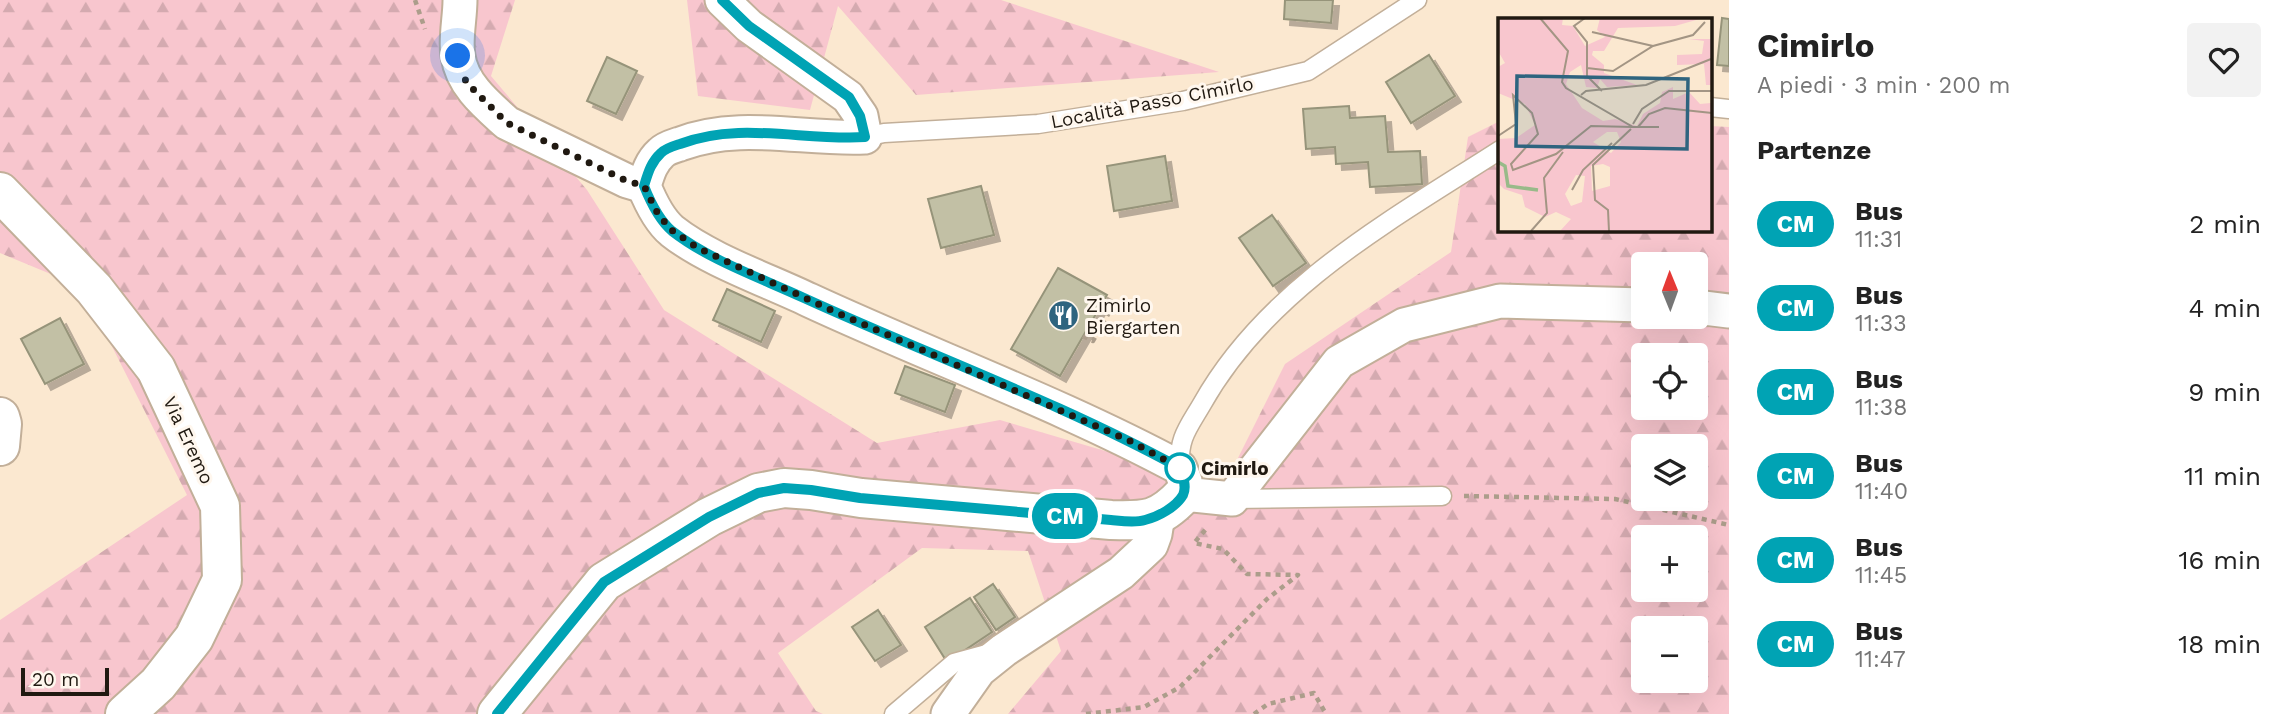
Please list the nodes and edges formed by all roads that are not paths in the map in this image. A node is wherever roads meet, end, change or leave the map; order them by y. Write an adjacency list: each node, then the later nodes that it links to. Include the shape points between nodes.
1 (460, 0): 6 (street, via 458,56 466,82 498,115)
2 (722, 0): 4 (street, via 749,26 849,97)
3 (1417, 0): 4 (lane, Località Passo Cimirlo, via 1308,71 1183,101 1038,124)
4 (865, 137): 6 (street, Località Passo Cimirlo, via 759,132 699,137 663,150 651,163)
5 (1498, 151): 13 (lane, via 1338,257 1269,314 1216,377 1180,442)
6 (644, 186): 13 (street, via 670,229 698,248 1128,440)
7 (0, 192): 17 (street, Via Eremo, via 94,289 156,369 220,506 222,580 194,638 158,684)
8 (1631, 305): 15 (street, via 1500,301 1404,325 1339,362)
9 (1708, 308): 10 (street)
10 (1729, 311)
11 (0, 417): 12 (street)
12 (0, 446)
13 (1174, 492): 15 (street); 16 (street, via 1151,545 1121,573); 18 (street, via 1144,521 784,488 758,493 709,517 604,582)
14 (1442, 496): 15 (lane)
15 (1232, 499)
16 (1004, 650): 19 (lane, via 954,663); 20 (street, via 979,670)
17 (125, 714)
18 (497, 714)
19 (894, 714)
20 (948, 714)

